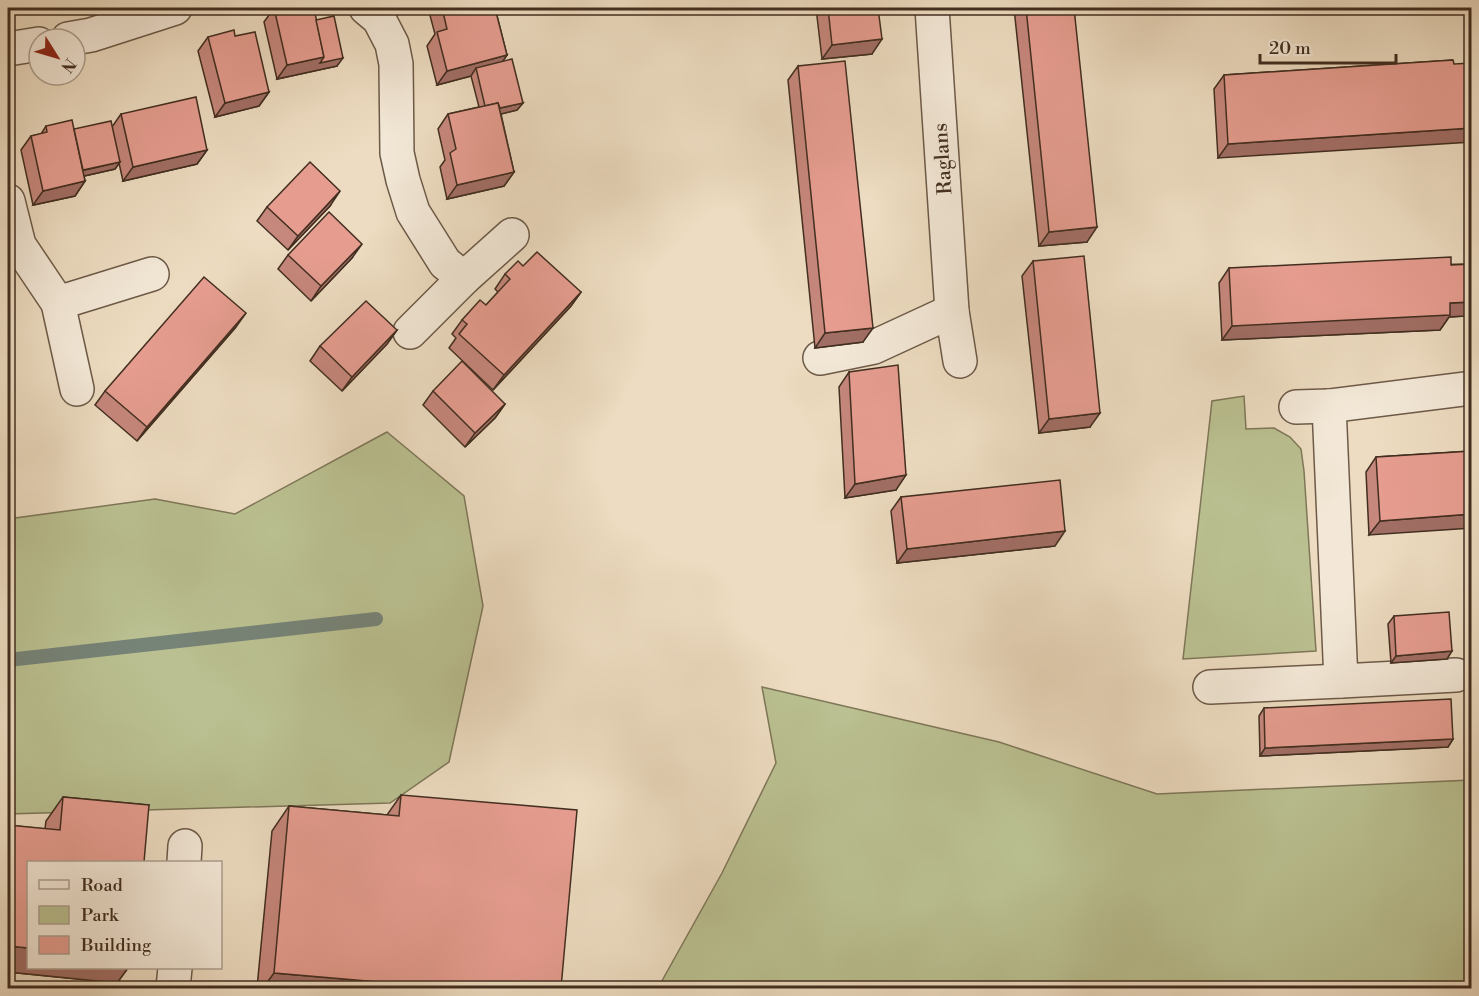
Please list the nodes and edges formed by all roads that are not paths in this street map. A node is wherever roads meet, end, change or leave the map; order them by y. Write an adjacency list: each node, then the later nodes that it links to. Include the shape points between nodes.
1 (175, 8): 4 (street)
2 (366, 8): 10 (street, via 378,19 392,44 398,153 413,212 445,263)
3 (932, 8): 12 (street, Raglans)
4 (87, 36)
5 (27, 46): 6 (street)
6 (8, 49)
7 (8, 201): 11 (street, via 19,245)
8 (512, 235): 10 (street)
9 (152, 274): 11 (street)
10 (464, 278): 13 (street)
11 (58, 303): 17 (street)
12 (952, 311): 14 (street, via 874,347); 15 (street, Raglans)
13 (410, 332)
14 (820, 358)
15 (960, 361)
16 (1472, 388): 18 (street)
17 (77, 389)
18 (1329, 406): 19 (street); 21 (street)
19 (1296, 407)
20 (1456, 675): 21 (street)
21 (1341, 681): 22 (street)
22 (1210, 687)
23 (175, 969): 24 (street)
24 (173, 988)

